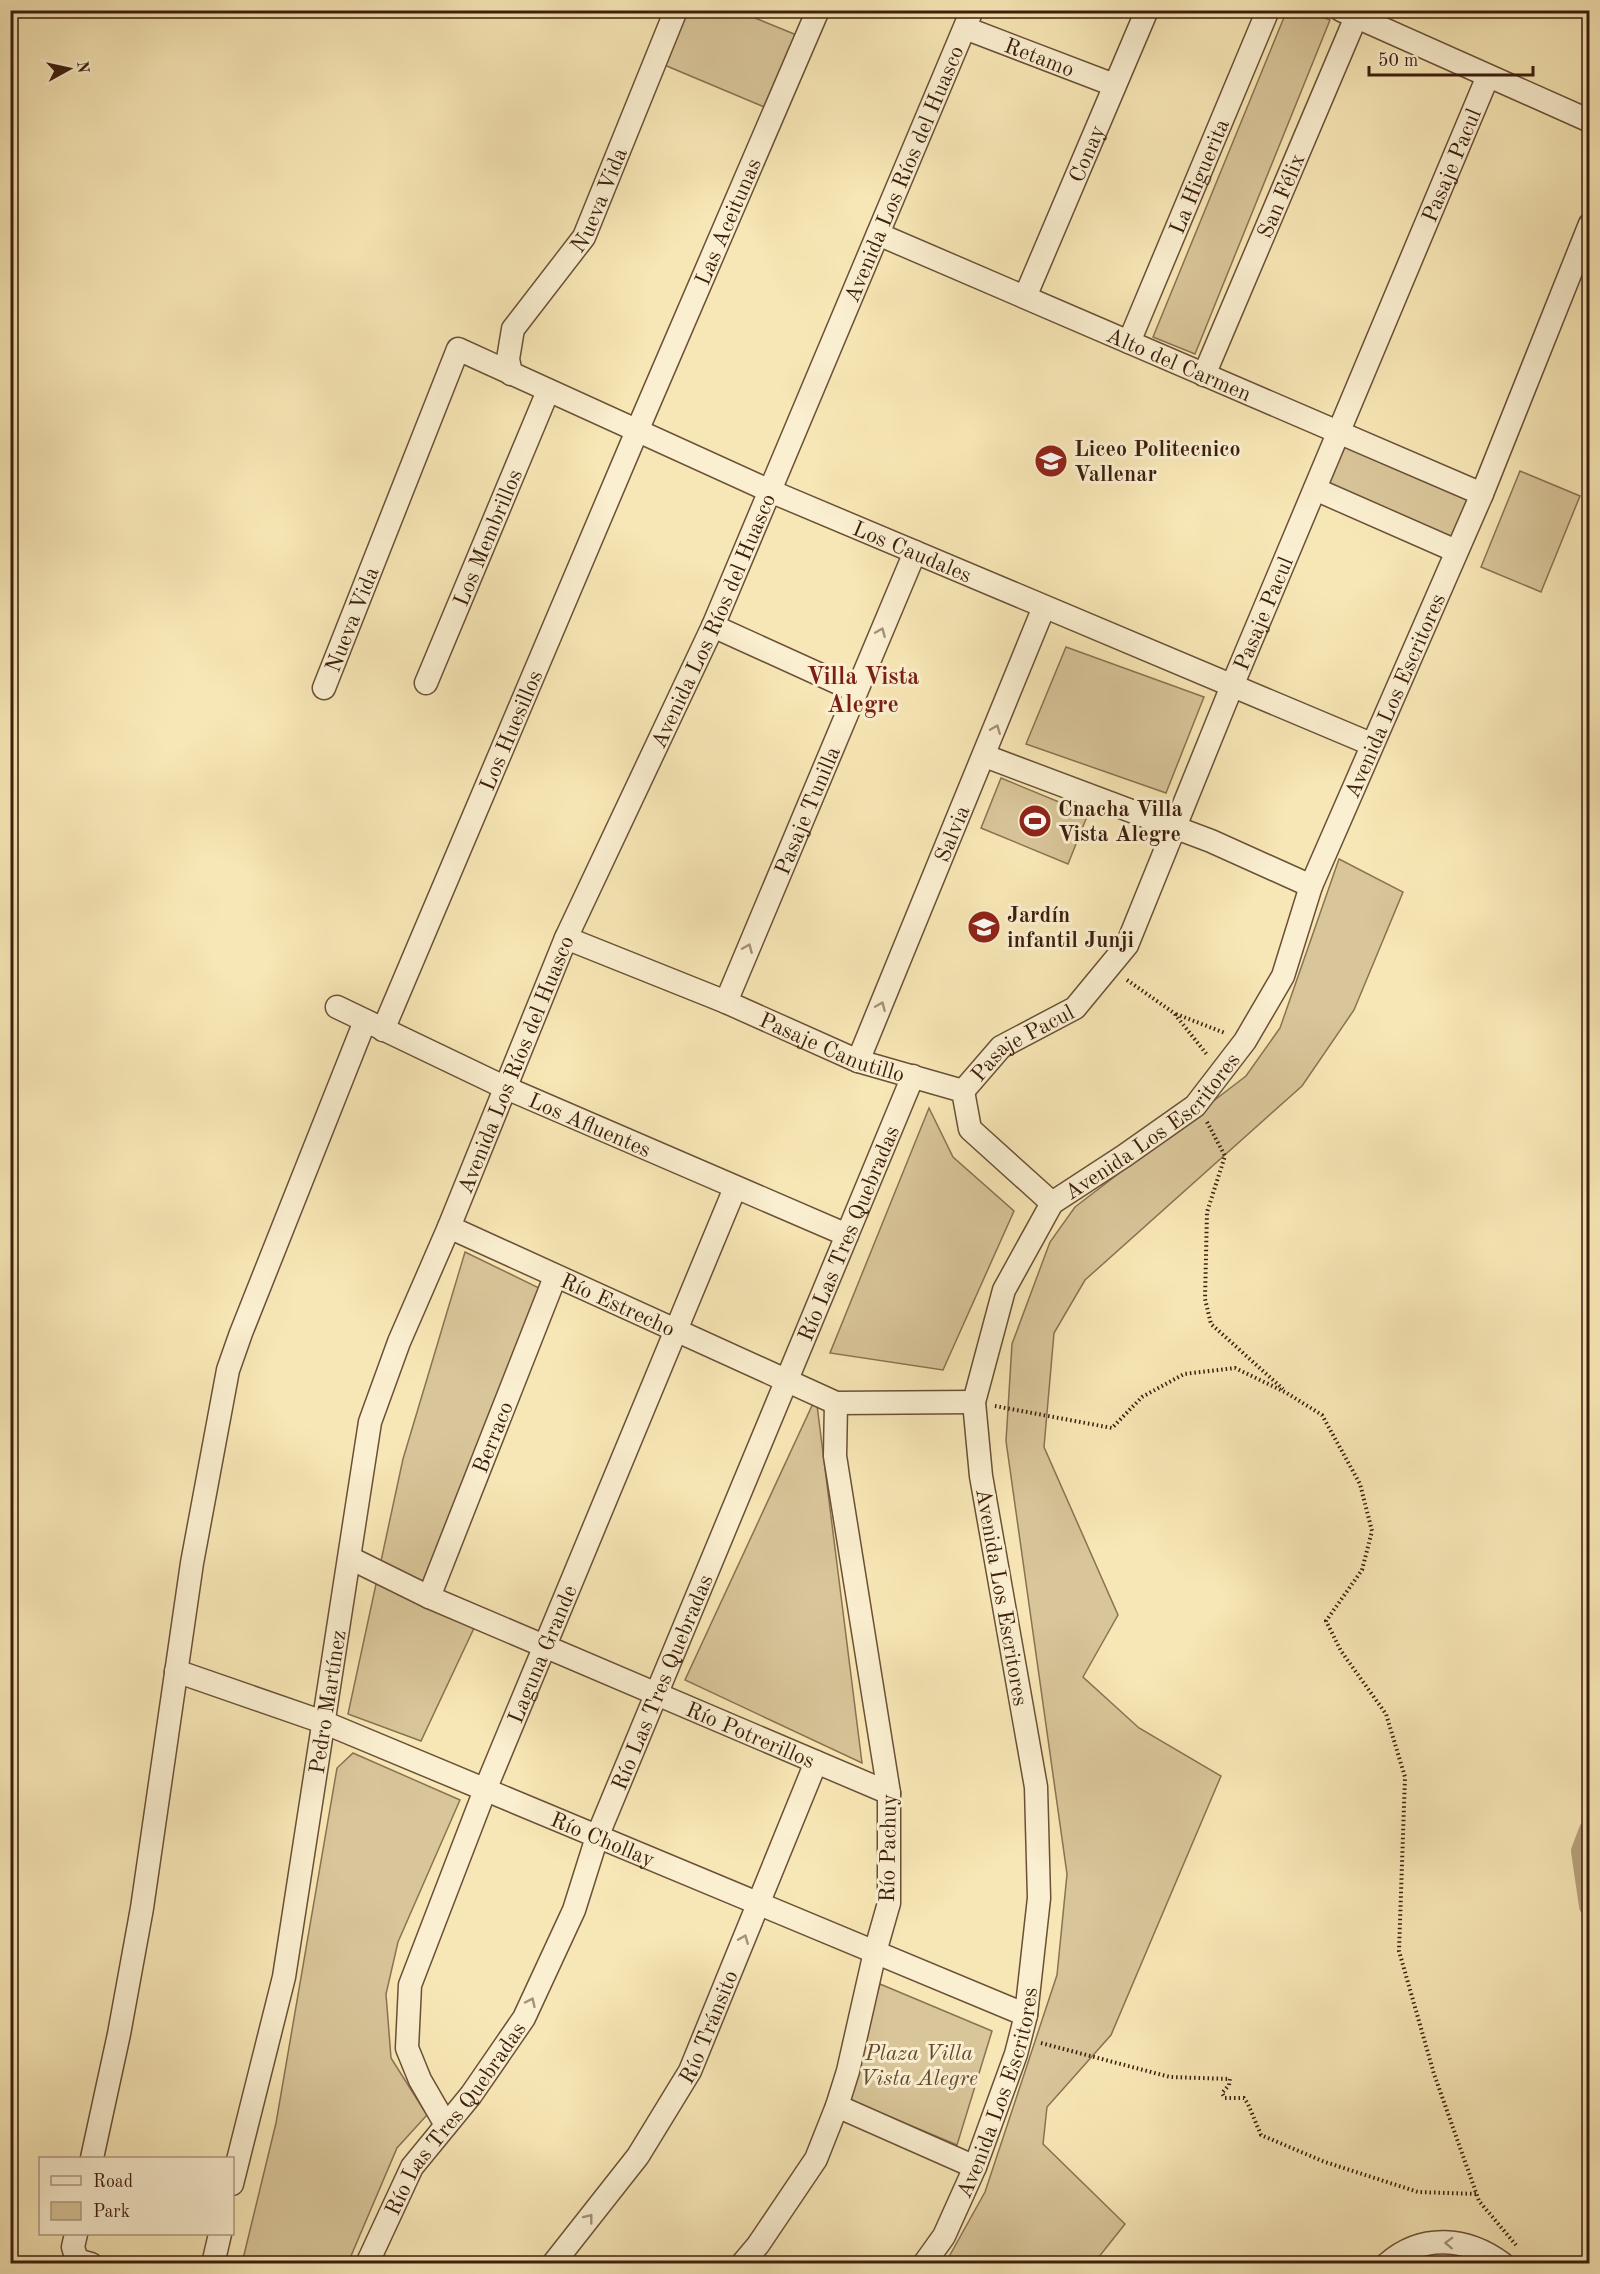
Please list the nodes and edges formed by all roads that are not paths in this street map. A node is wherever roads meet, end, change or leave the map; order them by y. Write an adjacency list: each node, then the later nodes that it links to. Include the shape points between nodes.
1 (676, 10): 15 (street, Nueva Vida, via 584,237 513,329 508,359)
2 (818, 10): 18 (street, Las Aceitunas)
3 (1147, 10): 8 (street, Conay)
4 (1268, 10): 13 (street, La Higuerita)
5 (1348, 14): 7 (street); 16 (street, San Félix)
6 (968, 20): 8 (street, Retamo); 11 (street, Avenida Los Ríos del Huasco)
7 (1488, 76): 9 (street); 19 (street, Pasaje Pacul)
8 (1113, 85): 12 (street, Conay)
9 (1590, 121)
10 (1590, 224): 22 (street, Avenida Los Escritores)
11 (878, 234): 12 (street, Alto del Carmen); 21 (street, Avenida Los Ríos del Huasco)
12 (1025, 297): 13 (street, Alto del Carmen)
13 (1129, 342): 16 (street, Alto del Carmen)
14 (458, 349): 15 (street, Los Caudales); 29 (street, Nueva Vida)
15 (511, 374): 17 (street, Los Caudales)
16 (1204, 375): 19 (street, Alto del Carmen)
17 (548, 391): 18 (street, Los Caudales); 27 (street, Los Membrillos)
18 (636, 431): 21 (street, Los Caudales); 38 (street, Los Huesillos)
19 (1339, 432): 20 (street, Pasaje Pacul); 22 (street, Alto del Carmen)
20 (1315, 489): 23 (street); 28 (street, Pasaje Pacul)
21 (770, 491): 24 (street, Los Caudales); 26 (street, Avenida Los Ríos del Huasco)
22 (1482, 494): 23 (street, Avenida Los Escritores)
23 (1456, 551): 31 (street, Avenida Los Escritores)
24 (915, 552): 25 (street, Los Caudales); 30 (street, Pasaje Tunilla, one-way to 24)
25 (1044, 607): 28 (street, Los Caudales); 32 (street, Salvia, one-way to 25)
26 (713, 626): 30 (street); 35 (street, Avenida Los Ríos del Huasco)
27 (426, 683)
28 (1232, 686): 31 (street, Los Caudales); 33 (street, Pasaje Pacul)
29 (324, 688)
30 (856, 691): 36 (street, Pasaje Tunilla, one-way to 30)
31 (1371, 744): 34 (street, Avenida Los Escritores)
32 (985, 756): 33 (street); 39 (street, Salvia, one-way to 32)
33 (1176, 828): 34 (street); 42 (street, Pasaje Pacul, via 1127,945 1075,1008 1001,1047)
34 (1311, 886): 44 (street, Avenida Los Escritores, via 1283,976 1245,1041 1195,1106)
35 (566, 938): 36 (street, Pasaje Canutillo); 41 (street, Avenida Los Ríos del Huasco)
36 (726, 1002): 39 (street, Pasaje Canutillo)
37 (337, 1007): 38 (street, Los Afluentes)
38 (374, 1025): 41 (street, Los Afluentes); 55 (street, Los Huesillos, via 240,1333 228,1370)
39 (858, 1060): 40 (street, Pasaje Canutillo)
40 (913, 1076): 42 (street, Pasaje Canutillo); 46 (street, Río Las Tres Quebradas)
41 (504, 1087): 43 (street, Los Afluentes); 45 (street, Avenida Los Ríos del Huasco)
42 (963, 1091): 44 (street, via 970,1129)
43 (735, 1188): 46 (street, Los Afluentes); 48 (street, Laguna Grande)
44 (1052, 1203): 50 (street, Avenida Los Escritores, via 1004,1290)
45 (449, 1227): 47 (street, Río Estrecho); 52 (street, Pedro Martínez, via 399,1342 370,1422)
46 (847, 1235): 49 (street, Río Las Tres Quebradas)
47 (555, 1277): 48 (street, Río Estrecho); 53 (street, Berraco)
48 (677, 1332): 49 (street, Río Estrecho); 54 (street, Laguna Grande)
49 (787, 1380): 51 (street); 56 (street, Río Las Tres Quebradas)
50 (974, 1402): 51 (street); 64 (street, Avenida Los Escritores, via 981,1476 1036,1787 1039,1898)
51 (836, 1403): 60 (street, Río Pachuy, via 835,1456)
52 (350, 1558): 53 (street, Río Potrerillos); 57 (street, Pedro Martínez)
53 (429, 1597): 54 (street, Río Potrerillos)
54 (545, 1646): 56 (street, Río Potrerillos); 59 (street, Laguna Grande)
55 (176, 1671): 57 (street, Río Chollay); 67 (street, Los Huesillos, via 142,1908)
56 (657, 1694): 58 (street, Río Potrerillos); 61 (street, Río Las Tres Quebradas)
57 (323, 1722): 59 (street, Río Chollay); 69 (street, Pedro Martínez, via 284,1977)
58 (816, 1762): 60 (street, Río Potrerillos); 62 (street, Río Tránsito)
59 (485, 1790): 61 (street, Río Chollay); 66 (street, Laguna Grande, via 410,1986 407,2048)
60 (889, 1793): 63 (street, Río Pachuy, via 889,1903)
61 (597, 1837): 62 (street, Río Chollay); 66 (street, Río Las Tres Quebradas, one-way to 61, via 524,2018 574,1910)
62 (758, 1904): 63 (street, Río Chollay); 76 (street, Río Tránsito, one-way to 62, via 638,2156 690,2071)
63 (875, 1952): 64 (street, Río Chollay); 65 (street, Río Pachuy)
64 (1026, 2015): 68 (street, Avenida Los Escritores)
65 (837, 2106): 68 (street); 77 (street, Río Pachuy, via 816,2159)
66 (446, 2125): 75 (street, Río Las Tres Quebradas, via 412,2167)
67 (93, 2157)
68 (975, 2167): 78 (street, Avenida Los Escritores, via 944,2236)
69 (234, 2176)
70 (76, 2235): 73 (street, via 73,2247 77,2260)
71 (220, 2235): 74 (street)
72 (1508, 2259): 79 (street, one-way to 79, via 1449,2241 1424,2245 1396,2256)
73 (91, 2264)
74 (213, 2264)
75 (367, 2264)
76 (553, 2264)
77 (742, 2264)
78 (924, 2264)
79 (1387, 2264)

